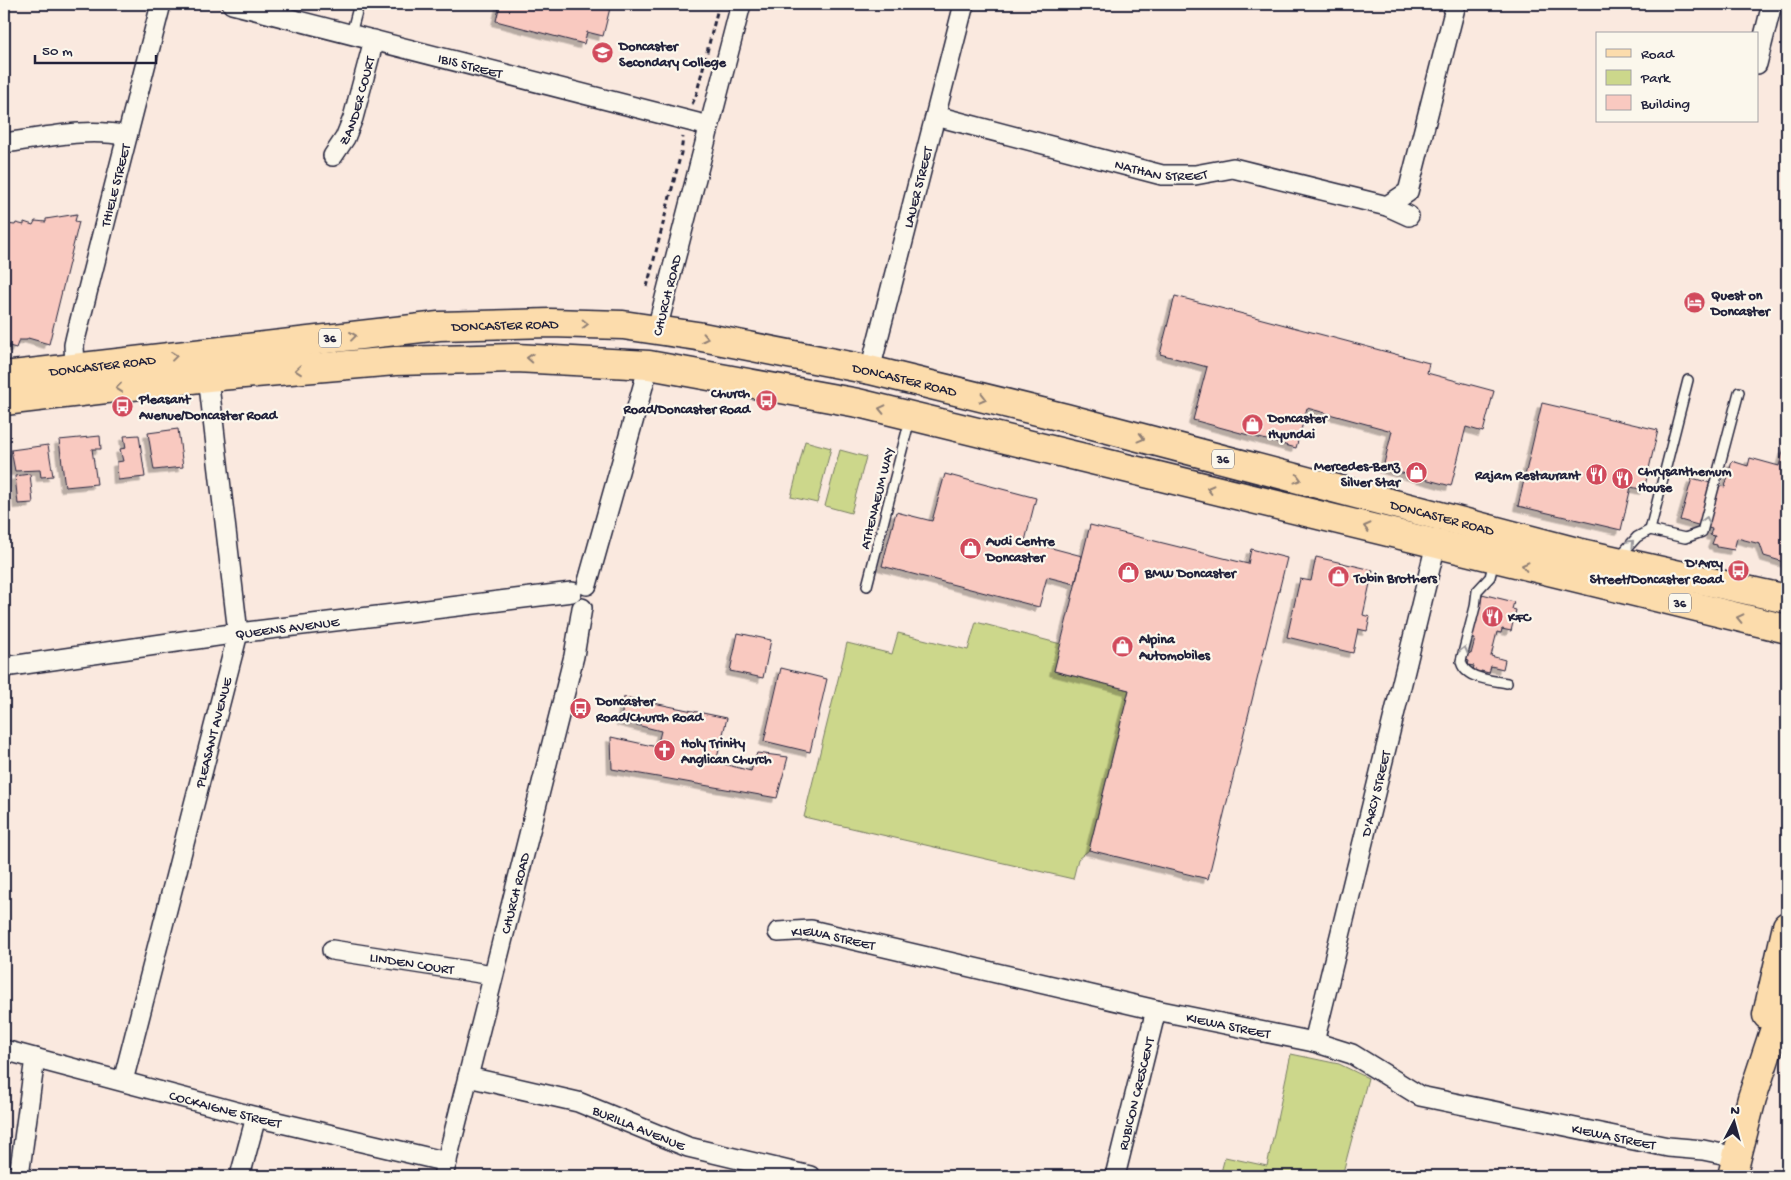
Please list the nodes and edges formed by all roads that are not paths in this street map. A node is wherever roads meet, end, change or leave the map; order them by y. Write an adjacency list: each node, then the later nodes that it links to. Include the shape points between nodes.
1 (162, 4): 13 (street, THIELE STREET)
2 (232, 4): 8 (street, IBIS STREET)
3 (359, 4): 8 (lane)
4 (741, 4): 12 (street, CHURCH ROAD)
5 (964, 4): 11 (street, LAUER STREET)
6 (1456, 4): 16 (street, via 1408,192)
7 (1772, 4): 10 (street)
8 (350, 34): 9 (street, IBIS STREET)
9 (374, 40): 12 (street, IBIS STREET); 15 (street, ZANDER COURT, via 353,118)
10 (1758, 60)
11 (936, 116): 16 (street, NATHAN STREET, via 1162,175 1195,175 1233,168); 21 (street, LAUER STREET)
12 (709, 126): 18 (street, CHURCH ROAD)
13 (127, 136): 14 (street, via 90,132); 20 (street, THIELE STREET, via 76,336)
14 (4, 143)
15 (333, 156)
16 (1387, 206): 17 (street, NATHAN STREET)
17 (1409, 216)
18 (657, 329): 19 (main road, CHURCH ROAD); 20 (main road, DONCASTER ROAD / 36, one-way to 18, via 439,326 623,324); 21 (main road, DONCASTER ROAD / 36, one-way to 21)
19 (649, 365): 23 (main road, DONCASTER ROAD / 36, one-way to 23, via 516,358 394,361); 27 (main road, DONCASTER ROAD / 36, one-way to 19); 36 (street, CHURCH ROAD)
20 (75, 368): 22 (main road, DONCASTER ROAD / 36)
21 (870, 370): 28 (main road, DONCASTER ROAD / 36, one-way to 28)
22 (4, 376)
23 (208, 378): 26 (main road, DONCASTER ROAD / 36, one-way to 26); 39 (street, PLEASANT AVENUE)
24 (1688, 380): 30 (lane)
25 (1739, 392): 30 (lane, one-way to 25, via 1685,538 1702,532)
26 (4, 401)
27 (911, 416): 29 (main road, DONCASTER ROAD / 36); 35 (lane, ATHENAEUM WAY)
28 (1066, 418): 29 (main road); 34 (main road, DONCASTER ROAD / 36, one-way to 34)
29 (1058, 451): 31 (main road, DONCASTER ROAD / 36, one-way to 29)
30 (1650, 530): 33 (lane, one-way to 30, via 1637,537)
31 (1436, 544): 32 (main road, DONCASTER ROAD / 36); 48 (street, D'ARCY STREET)
32 (1494, 559): 34 (main road, DONCASTER ROAD / 36, one-way to 32); 41 (lane, one-way to 32, via 1468,673 1461,661 1477,591 1490,577)
33 (1616, 560): 34 (main road, DONCASTER ROAD / 36); 37 (main road, DONCASTER ROAD / 36)
34 (1583, 567): 38 (main road, DONCASTER ROAD / 36, one-way to 34)
35 (867, 586)
36 (580, 588): 39 (street, QUEENS AVENUE); 45 (street, CHURCH ROAD, via 571,597 574,604 582,608 574,656)
37 (1787, 598)
38 (1787, 629)
39 (238, 633): 40 (street, QUEENS AVENUE); 52 (street, PLEASANT AVENUE)
40 (4, 667)
41 (1507, 683)
42 (1787, 926): 53 (main road, via 1759,1050)
43 (778, 932): 47 (street, KIEWA STREET, via 811,930)
44 (332, 950): 45 (street, LINDEN COURT)
45 (493, 976): 51 (street, CHURCH ROAD)
46 (1787, 992): 53 (main road)
47 (1156, 1010): 48 (street, KIEWA STREET); 60 (street, RUBICON CRESCENT)
48 (1314, 1042): 55 (street, KIEWA STREET, via 1352,1054 1420,1096 1668,1147 1703,1150)
49 (4, 1050): 50 (street, COCKAIGNE STREET)
50 (35, 1058): 52 (street, COCKAIGNE STREET); 57 (street)
51 (468, 1077): 56 (street, CHURCH ROAD); 59 (street, BURILLA AVENUE, via 578,1102 688,1147)
52 (123, 1081): 54 (street, COCKAIGNE STREET)
53 (1752, 1098): 55 (main road)
54 (256, 1117): 56 (street, COCKAIGNE STREET); 58 (street)
55 (1734, 1168)
56 (445, 1169)
57 (19, 1176)
58 (240, 1176)
59 (810, 1176)
60 (1115, 1176)

